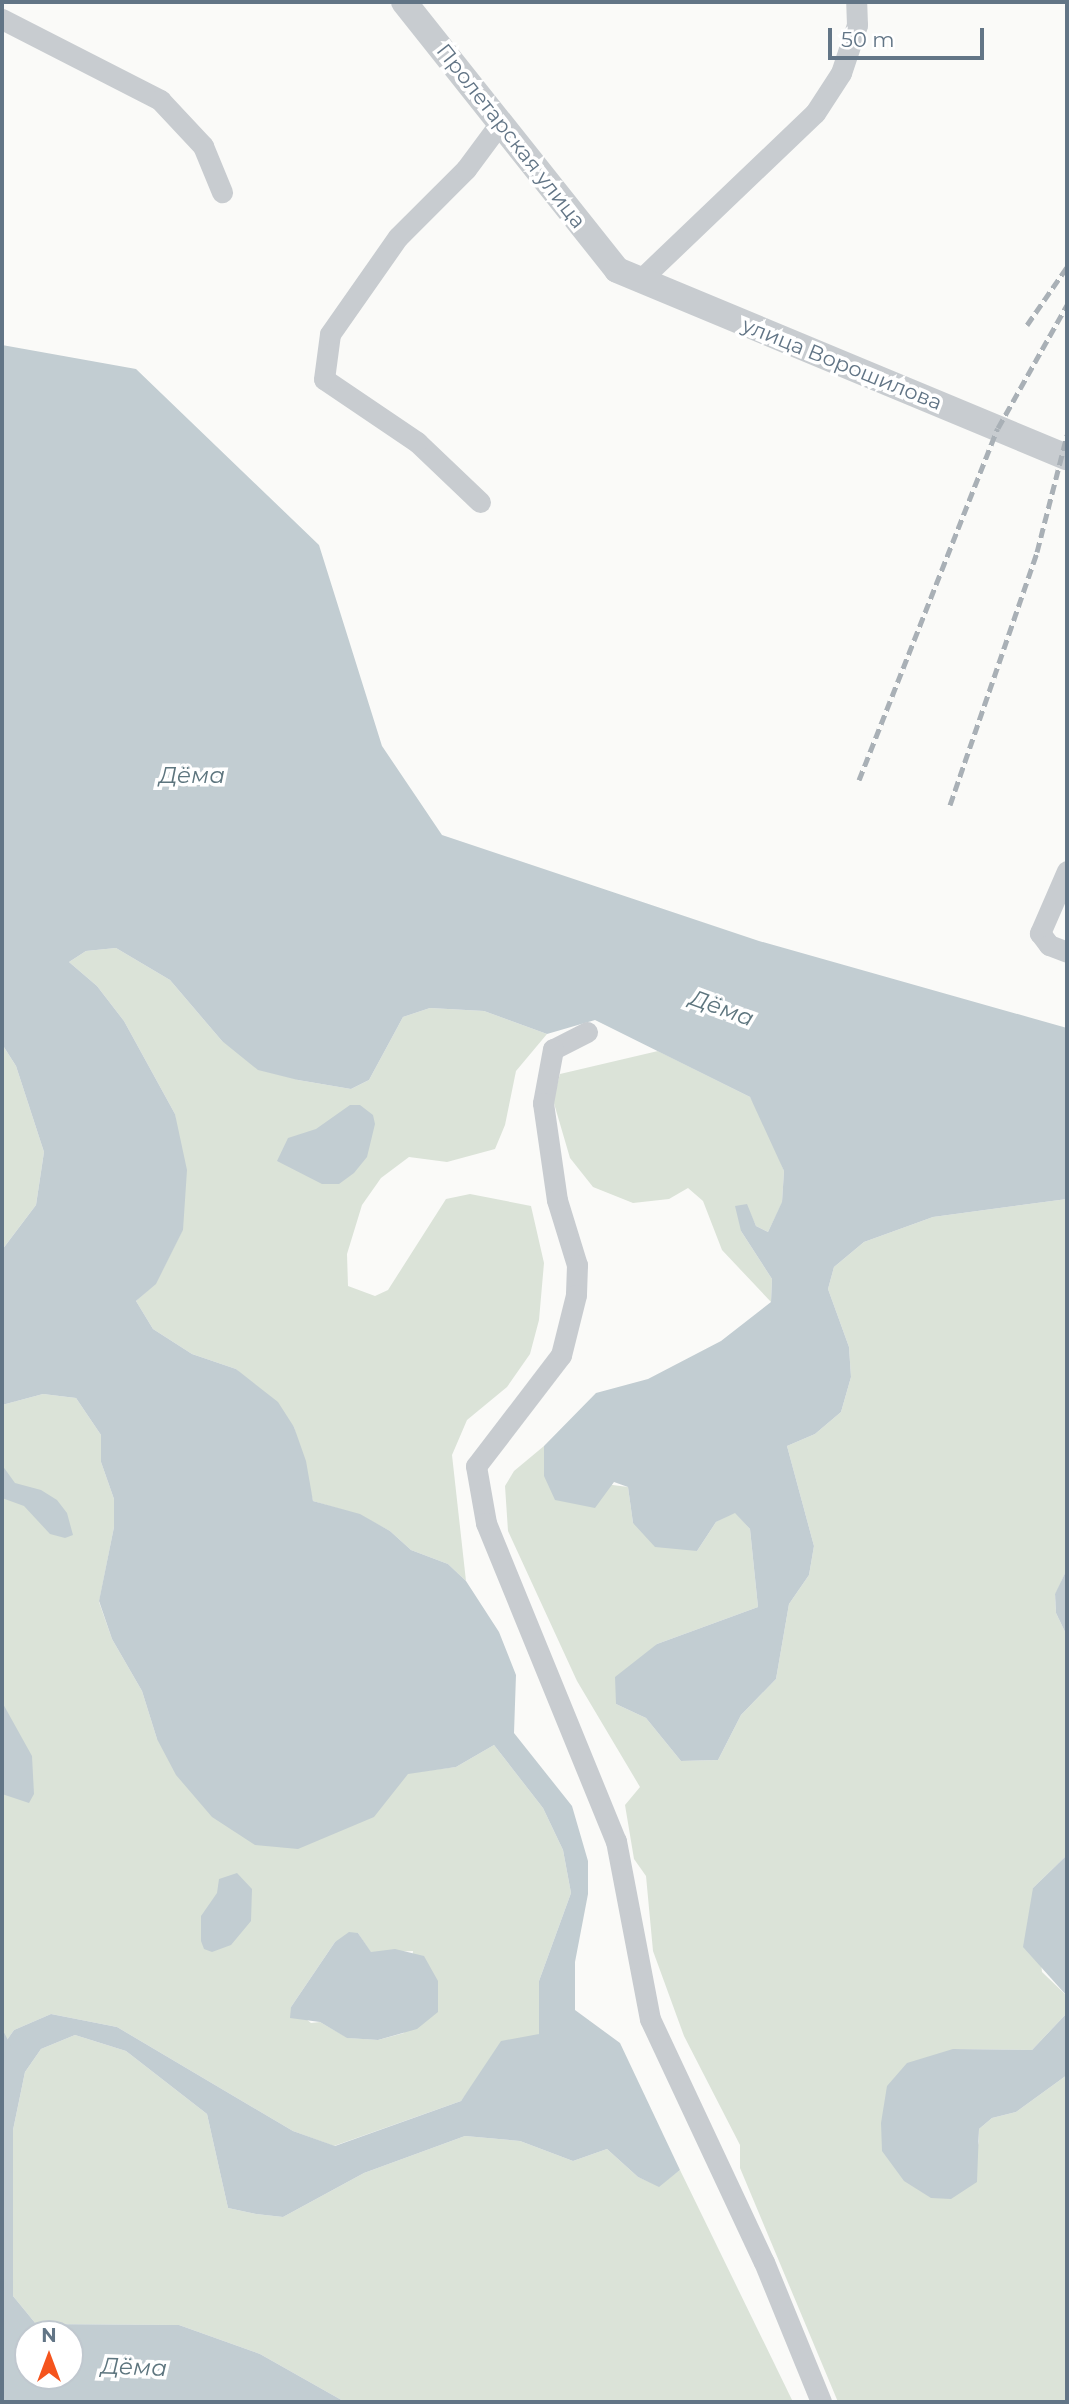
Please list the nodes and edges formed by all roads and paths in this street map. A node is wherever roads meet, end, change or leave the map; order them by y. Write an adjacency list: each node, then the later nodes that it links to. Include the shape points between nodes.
1 (404, 2): 4 (street, Пролетарская улица)
2 (856, 2): 6 (street, via 857,25 841,73 815,113)
3 (2, 19): 5 (street, via 160,100 203,146)
4 (500, 122): 6 (street, Пролетарская улица); 8 (street, via 466,169 398,237 330,334 324,379 417,442)
5 (222, 192)
6 (628, 276): 7 (street, улица Ворошилова)
7 (1067, 457)
8 (480, 502)
9 (1067, 871): 10 (street, via 1040,933)
10 (1058, 948)
11 (587, 1032): 12 (street, via 553,1049 542,1103 557,1200 578,1265 576,1295 561,1355 476,1466 486,1523 616,1841 650,2019 764,2262)
12 (821, 2402)

